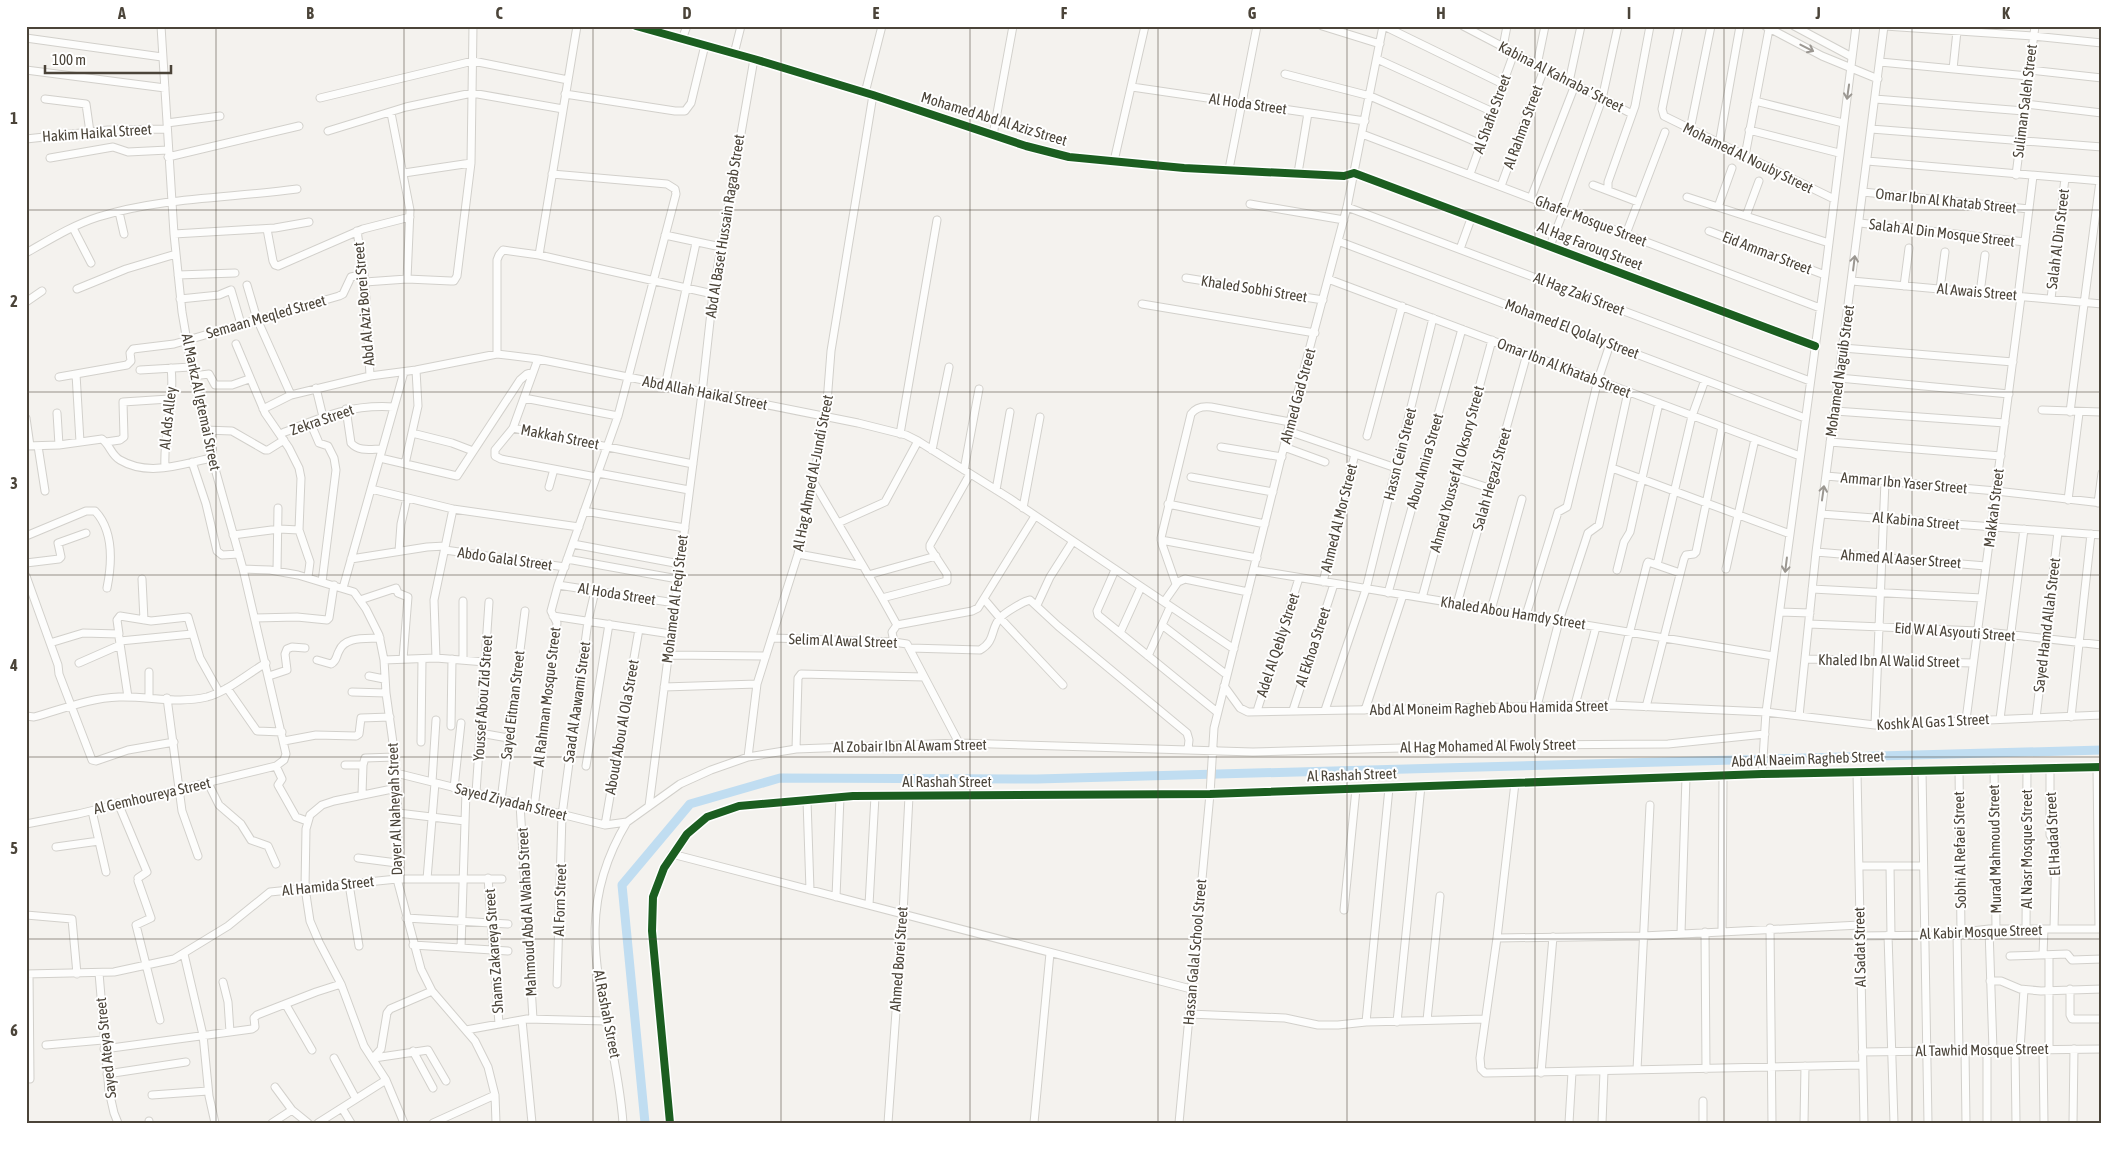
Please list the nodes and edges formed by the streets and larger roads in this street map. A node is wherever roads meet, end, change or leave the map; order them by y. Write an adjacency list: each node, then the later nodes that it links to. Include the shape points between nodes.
1 (161, 26): 40 (street, Al Markz Al Igtemai Street)
2 (474, 26): 43 (street)
3 (577, 26): 54 (street)
4 (687, 26): 32 (street)
5 (742, 26): 38 (street)
6 (882, 26): 60 (street)
7 (1013, 26): 88 (street)
8 (1145, 26): 57 (street)
9 (1257, 26): 69 (street)
10 (1322, 26): 34 (street)
11 (1384, 26): 34 (street, Ahmed Gad Street); 56 (street)
12 (1463, 26): 27 (street, Kabina Al Kahraba' Street)
13 (1507, 26): 36 (street)
14 (1545, 26): 45 (street)
15 (1581, 26): 55 (street)
16 (1618, 26): 66 (street)
17 (1650, 26): 76 (street)
18 (1679, 26): 83 (street, Mohamed Al Nouby Street, via 1662,114)
19 (1712, 26): 83 (street)
20 (1740, 26): 93 (street)
21 (1794, 26): 39 (street)
22 (1856, 26): 39 (street, Mohamed Naguib Street)
23 (1884, 26): 28 (street); 44 (street, Mohamed Naguib Street)
24 (2035, 26): 30 (street, Suliman Saleh Street)
25 (641, 27): 32 (street, Mohamed Abd Al Aziz Street)
26 (1767, 27): 48 (street, one-way to 48); 68 (street)
27 (1472, 29): 36 (street, Kabina Al Kahraba' Street)
28 (1959, 30): 29 (street); 46 (street)
29 (1997, 30): 30 (street)
30 (2033, 36): 33 (street); 50 (street, Suliman Saleh Street)
31 (26, 38): 40 (street)
32 (682, 39): 35 (street, Mohamed Abd Al Aziz Street)
33 (2102, 43)
34 (1380, 44): 42 (street, Ahmed Gad Street)
35 (705, 45): 38 (street, Mohamed Abd Al Aziz Street); 61 (street, via 691,103 685,111)
36 (1503, 47): 37 (street, Kabina Al Kahraba' Street)
37 (1514, 53): 45 (street, Kabina Al Kahraba' Street); 56 (street, Al Shafie Street)
38 (734, 54): 41 (street, Mohamed Abd Al Aziz Street)
39 (1852, 56): 48 (street, Mohamed Naguib Street)
40 (162, 57): 58 (street, Al Markz Al Igtemai Street)
41 (754, 59): 60 (street, Mohamed Abd Al Aziz Street); 150 (street, Abd Al Baset Hussain Ragab Street)
42 (1377, 59): 63 (street, Ahmed Gad Street); 72 (street)
43 (473, 62): 54 (street); 59 (street); 64 (street)
44 (1880, 62): 46 (street); 53 (street, Mohamed Naguib Street)
45 (1537, 65): 47 (street, Kabina Al Kahraba' Street)
46 (1953, 68): 50 (street)
47 (1544, 69): 55 (street, Kabina Al Kahraba' Street); 115 (street, Al Rahma Street)
48 (1851, 69): 53 (street); 79 (street, Mohamed Naguib Street, one-way to 79)
49 (26, 70): 58 (street)
50 (2029, 73): 52 (street); 70 (street, Suliman Saleh Street)
51 (1285, 74): 63 (street)
52 (2102, 78)
53 (1878, 79): 67 (street, Mohamed Naguib Street)
54 (568, 80): 61 (street)
55 (1572, 83): 66 (street, Kabina Al Kahraba' Street); 120 (street)
56 (1503, 84): 72 (street, Al Shafie Street)
57 (1132, 87): 69 (street, Al Hoda Street); 100 (street)
58 (164, 88): 80 (street, Al Markz Al Igtemai Street)
59 (472, 92): 71 (street); 73 (street); 101 (street)
60 (865, 93): 62 (street, Mohamed Abd Al Aziz Street)
61 (565, 94): 71 (street)
62 (873, 95): 88 (street, Mohamed Abd Al Aziz Street); 240 (street, Al Hag Ahmed Al-Jundi Street, via 831,350)
63 (1370, 96): 78 (street, Ahmed Gad Street); 92 (street)
64 (320, 98)
65 (45, 99): 86 (street, via 86,104)
66 (1602, 99): 76 (street, Kabina Al Kahraba' Street); 128 (street)
67 (1875, 99): 70 (street); 82 (street, Mohamed Naguib Street)
68 (1755, 101): 79 (street); 84 (street)
69 (1242, 103): 74 (street, Al Hoda Street); 103 (street)
70 (2024, 108): 75 (street); 91 (street, Suliman Saleh Street)
71 (563, 109): 107 (street)
72 (1493, 112): 92 (street, Al Shafie Street)
73 (392, 113): 85 (street); 104 (street)
74 (1308, 113): 78 (street, Al Hoda Street); 105 (street)
75 (2102, 113)
76 (1632, 114): 117 (street)
77 (220, 116): 80 (street, Hakim Haikal Street)
78 (1365, 121): 89 (street, Ahmed Gad Street)
79 (1843, 123): 96 (street, Mohamed Naguib Street)
80 (167, 126): 86 (street, Hakim Haikal Street); 95 (street, Al Markz Al Igtemai Street)
81 (299, 126): 95 (street)
82 (1871, 129): 91 (street); 99 (street, Mohamed Naguib Street)
83 (1690, 130): 93 (street, Mohamed Al Nouby Street)
84 (1749, 130): 96 (street); 97 (street)
85 (328, 131)
86 (90, 132): 90 (street, Hakim Haikal Street)
87 (1665, 132): 123 (street)
88 (993, 134): 100 (street, Mohamed Abd Al Aziz Street, via 1069,157)
89 (1362, 134): 106 (street, Ahmed Gad Street); 108 (street, Ghafer Mosque Street)
90 (26, 139)
91 (2020, 141): 94 (street); 109 (street, Suliman Saleh Street)
92 (1481, 144): 108 (street, Al Shafie Street)
93 (1719, 144): 97 (street, Mohamed Al Nouby Street)
94 (2102, 147)
95 (168, 153): 98 (street, via 128,152 113,147); 122 (street, Al Markz Al Igtemai Street)
96 (1839, 153): 121 (street, Mohamed Naguib Street)
97 (1745, 156): 121 (street, Mohamed Al Nouby Street)
98 (50, 158)
99 (1867, 160): 109 (street); 118 (street, Mohamed Naguib Street)
100 (1114, 161): 103 (street, Mohamed Abd Al Aziz Street)
101 (471, 163): 104 (street); 164 (street, via 456,279)
102 (1732, 168): 126 (street)
103 (1229, 170): 105 (street, Mohamed Abd Al Aziz Street)
104 (404, 173): 132 (street)
105 (1298, 173): 106 (street, Mohamed Abd Al Aziz Street, via 1344,176)
106 (1354, 173): 125 (street, Ahmed Gad Street); 130 (street, Al Hag Farouq Street)
107 (552, 174): 144 (street, Al Rahman Mosque Street, via 672,186 676,194); 156 (street)
108 (1470, 174): 115 (street, Ghafer Mosque Street)
109 (2016, 175): 110 (street)
110 (2033, 176): 111 (street); 127 (street, Makkah Street)
111 (2065, 178): 113 (street); 179 (street, Salah Al Din Street)
112 (1759, 181): 131 (street)
113 (2101, 181): 182 (street)
114 (1593, 185): 117 (street)
115 (1501, 186): 120 (street, Ghafer Mosque Street)
116 (298, 189): 122 (street)
117 (1608, 189): 123 (street)
118 (1863, 192): 127 (street, Omar Ibn Al Khatab Street); 136 (street, Mohamed Naguib Street)
119 (1687, 197): 126 (street)
120 (1531, 198): 128 (street, Ghafer Mosque Street)
121 (1834, 199): 148 (street, Mohamed Naguib Street)
122 (171, 201): 129 (street); 142 (street, Al Markz Al Igtemai Street)
123 (1638, 202): 143 (street)
124 (1250, 204): 134 (street)
125 (1347, 207): 134 (street, Ahmed Gad Street); 152 (street, Al Hag Zaki Street)
126 (1718, 207): 131 (street)
127 (2029, 209): 146 (street, Makkah Street)
128 (1563, 210): 143 (street, Ghafer Mosque Street); 149 (street)
129 (119, 212): 137 (street); 141 (street)
130 (1472, 216): 149 (street, Al Hag Farouq Street); 152 (street)
131 (1746, 216): 148 (street)
132 (410, 218): 140 (street); 164 (street)
133 (938, 220): 255 (street)
134 (1344, 220): 145 (street, Ahmed Gad Street)
135 (309, 222): 138 (street)
136 (1860, 223): 146 (street, Salah Al Din Mosque Street); 167 (street, Mohamed Naguib Street, one-way to 136)
137 (73, 228): 154 (street); 158 (street)
138 (267, 228): 140 (street, via 276,266); 142 (street)
139 (1709, 230): 162 (street, Eid Ammar Street)
140 (357, 231): 160 (street, Abd Al Aziz Borei Street)
141 (124, 234)
142 (174, 234): 155 (street, Al Markz Al Igtemai Street)
143 (1626, 234): 186 (street, Ghafer Mosque Street)
144 (665, 235): 147 (street); 166 (street, Al Rahman Mosque Street)
145 (1338, 241): 165 (street, Ahmed Gad Street); 195 (street, Mohamed El Qolaly Street)
146 (2025, 242): 177 (street, Makkah Street)
147 (696, 243): 150 (street); 171 (street)
148 (1829, 244): 162 (street, Mohamed Naguib Street)
149 (1550, 246): 196 (street, Al Hag Farouq Street)
150 (721, 247): 176 (street, Abd Al Baset Hussain Ragab Street)
151 (1909, 248): 170 (street)
152 (1460, 249): 218 (street, Al Hag Zaki Street)
153 (1945, 252): 173 (street)
154 (26, 253)
155 (176, 254): 161 (street, Al Markz Al Igtemai Street); 172 (street, via 126,269)
156 (539, 255): 166 (street); 198 (street, via 508,249 499,255)
157 (1985, 255): 175 (street)
158 (91, 263)
159 (235, 273): 161 (street)
160 (364, 274): 168 (street, Abd Al Aziz Borei Street); 188 (street, Semaan Meqled Street, via 351,277 341,295)
161 (178, 275): 178 (street, Al Markz Al Igtemai Street)
162 (1825, 275): 186 (street, Mohamed Naguib Street)
163 (1186, 278): 180 (street, Khaled Sobhi Street)
164 (407, 279): 168 (street)
165 (1328, 279): 180 (street, Ahmed Gad Street); 185 (street, Omar Ibn Al Khatab Street)
166 (653, 280): 171 (street); 213 (street, Al Rahman Mosque Street)
167 (1852, 281): 170 (street, Al Awais Street); 197 (street, Mohamed Naguib Street)
168 (365, 282): 211 (street, Abd Al Aziz Borei Street)
169 (247, 285): 188 (street)
170 (1904, 286): 173 (street, Al Awais Street)
171 (685, 288): 176 (street); 219 (street)
172 (77, 289)
173 (1940, 289): 175 (street, Al Awais Street)
174 (42, 291): 181 (street)
175 (1980, 293): 177 (street, Al Awais Street)
176 (713, 294): 223 (street, Abd Al Baset Hussain Ragab Street)
177 (2020, 297): 179 (street, Al Awais Street); 201 (street, Makkah Street)
178 (180, 299): 189 (street, via 219,295 231,290); 192 (street, Al Markz Al Igtemai Street)
179 (2051, 299): 182 (street, Al Awais Street)
180 (1323, 300): 191 (street, Ahmed Gad Street)
181 (26, 302)
182 (2084, 302): 184 (street, Al Awais Street); 236 (street)
183 (1142, 304): 191 (street)
184 (2102, 304)
185 (1402, 306): 187 (street, Omar Ibn Al Khatab Street); 256 (street)
186 (1820, 308): 196 (street, Mohamed Naguib Street)
187 (1433, 318): 190 (street, Omar Ibn Al Khatab Street); 282 (street, Hassn Cein Street)
188 (257, 320): 189 (street, Semaan Meqled Street); 225 (street)
189 (241, 324): 192 (street, Semaan Meqled Street)
190 (1462, 329): 193 (street, Omar Ibn Al Khatab Street); 377 (street, Abou Amira Street)
191 (1315, 333): 248 (street, Ahmed Gad Street)
192 (186, 339): 202 (street, Al Markz Al Igtemai Street); 209 (street, Semaan Meqled Street, via 161,347 132,350 129,364)
193 (1492, 340): 199 (street, Omar Ibn Al Khatab Street); 290 (street, Ahmed Youssef Al Oksory Street)
194 (236, 344): 215 (street)
195 (1610, 344): 216 (street); 217 (street, Mohamed El Qolaly Street)
196 (1815, 346): 218 (street, Mohamed Naguib Street)
197 (1843, 348): 201 (street); 214 (street, Mohamed Naguib Street)
198 (497, 354): 200 (street, Abd Allah Haikal Street); 206 (street, Abd Allah Haikal Street)
199 (1527, 354): 216 (street, Omar Ibn Al Khatab Street); 295 (street, Salah Hegazi Street)
200 (538, 359): 208 (street); 213 (street, Abd Allah Haikal Street)
201 (2013, 362): 224 (street, Makkah Street)
202 (191, 367): 204 (street); 210 (street, Al Markz Al Igtemai Street)
203 (949, 367): 269 (street)
204 (171, 368): 205 (street); 227 (street, Al Ads Alley)
205 (140, 370)
206 (416, 370): 207 (street, Abd Allah Haikal Street); 254 (street, via 418,406)
207 (404, 372): 211 (street, Abd Allah Haikal Street); 230 (street)
208 (533, 372): 226 (street); 270 (street, via 520,380)
209 (76, 374): 212 (street); 259 (street)
210 (193, 376): 215 (street, via 209,374 215,385); 252 (street, Al Markz Al Igtemai Street)
211 (370, 376): 220 (street, Abd Allah Haikal Street)
212 (59, 377)
213 (629, 378): 219 (street, Abd Allah Haikal Street); 241 (street, Al Rahman Mosque Street)
214 (1839, 378): 224 (street); 234 (street, Mohamed Naguib Street)
215 (249, 380): 231 (street)
216 (1598, 380): 222 (street, Omar Ibn Al Khatab Street); 395 (street, via 1567,507 1558,512)
217 (1705, 380): 242 (street); 246 (street, Mohamed El Qolaly Street)
218 (1810, 381): 246 (street, Mohamed Naguib Street)
219 (665, 386): 223 (street, Abd Allah Haikal Street)
220 (316, 388): 225 (street, Abd Allah Haikal Street); 243 (street)
221 (979, 389): 285 (street)
222 (1628, 392): 228 (street, Omar Ibn Al Khatab Street); 283 (street)
223 (702, 393): 240 (street, Abd Allah Haikal Street); 280 (street, Mohamed Al Feqi Street)
224 (2008, 394): 249 (street, Makkah Street)
225 (291, 395): 231 (street, Abd Allah Haikal Street)
226 (524, 398): 241 (street); 251 (street)
227 (170, 399): 260 (street, via 123,402 124,437); 281 (street, Al Ads Alley)
228 (1659, 403): 242 (street, Omar Ibn Al Khatab Street); 291 (street)
229 (2102, 406): 237 (street)
230 (394, 407): 232 (street, Zekra Street); 268 (street)
231 (263, 409): 257 (street)
232 (346, 409): 243 (street, Zekra Street); 268 (street, via 353,446)
233 (2042, 410): 236 (street)
234 (1835, 411): 249 (street); 262 (street, Mohamed Naguib Street)
235 (1010, 412): 298 (street)
236 (2070, 412): 239 (street)
237 (2102, 412): 239 (street)
238 (57, 413): 263 (street)
239 (2079, 413): 305 (street)
240 (826, 415): 255 (street, Abd Allah Haikal Street); 292 (street, Al Hag Ahmed Al-Jundi Street)
241 (618, 416): 265 (street, Al Rahman Mosque Street)
242 (1692, 416): 250 (street, Omar Ibn Al Khatab Street); 300 (street)
243 (323, 417): 247 (street, Zekra Street)
244 (1040, 417): 310 (street)
245 (26, 418): 264 (street)
246 (1805, 418): 272 (street, Mohamed Naguib Street)
247 (310, 422): 257 (street, Zekra Street); 364 (street, via 319,443 328,446 336,470)
248 (1290, 422): 253 (street, Ahmed Gad Street); 308 (street, via 1211,407 1194,410)
249 (2005, 423): 273 (street, Makkah Street)
250 (1722, 427): 258 (street, Omar Ibn Al Khatab Street); 306 (street)
251 (513, 428): 265 (street, Makkah Street); 284 (street, via 495,450 495,456)
252 (205, 430): 257 (street, Zekra Street, via 232,431 265,450); 275 (street, Al Markz Al Igtemai Street)
253 (1288, 431): 267 (street, Ahmed Gad Street); 271 (street)
254 (412, 433): 270 (street); 279 (street)
255 (900, 434): 261 (street, Abd Allah Haikal Street)
256 (1367, 436)
257 (282, 437): 324 (street, via 299,468)
258 (1755, 439): 272 (street, Omar Ibn Al Khatab Street); 314 (street)
259 (80, 442): 260 (street, via 98,439); 263 (street)
260 (106, 442): 281 (street, via 114,455 125,462 141,469)
261 (918, 442): 269 (street, Abd Allah Haikal Street); 317 (street, via 885,502)
262 (1830, 442): 273 (street); 288 (street, Mohamed Naguib Street)
263 (59, 445): 264 (street)
264 (32, 446): 299 (street)
265 (607, 447): 280 (street, Makkah Street); 287 (street, Al Rahman Mosque Street)
266 (1222, 447): 274 (street)
267 (1284, 448): 274 (street, Ahmed Gad Street); 278 (street)
268 (382, 449): 276 (street)
269 (932, 450): 285 (street, Abd Allah Haikal Street)
270 (473, 451): 279 (street, via 456,476)
271 (1355, 454): 282 (street); 365 (street, Ahmed Al Mor Street)
272 (1800, 456): 327 (street, Mohamed Naguib Street)
273 (2000, 456): 301 (street, Makkah Street)
274 (1282, 457): 302 (street, Ahmed Gad Street)
275 (212, 458): 277 (street); 329 (street, Al Markz Al Igtemai Street)
276 (380, 458): 279 (street); 296 (street)
277 (192, 462): 281 (street); 338 (street, via 206,504 216,551 222,555)
278 (1325, 462)
279 (405, 464)
280 (693, 464): 297 (street, Mohamed Al Feqi Street)
281 (165, 468)
282 (1396, 468): 373 (street, Hassn Cein Street)
283 (1612, 468): 291 (street); 401 (street, via 1599,524 1588,533)
284 (554, 470): 287 (street); 294 (street)
285 (967, 472): 298 (street, Abd Allah Haikal Street); 340 (street, via 930,545)
286 (2102, 474): 307 (street)
287 (597, 475): 297 (street); 312 (street, Al Rahman Mosque Street)
288 (1826, 476): 293 (street, Ammar Ibn Yaser Street); 313 (street, Mohamed Naguib Street, one-way to 288)
289 (1191, 477): 302 (street)
290 (1455, 478): 295 (street); 381 (street, Ahmed Youssef Al Oksory Street)
291 (1641, 479): 300 (street); 355 (street, via 1630,532)
292 (813, 481): 317 (street); 339 (street, Al Hag Ahmed Al-Jundi Street)
293 (1885, 481): 301 (street, Ammar Ibn Yaser Street); 316 (street)
294 (549, 487)
295 (1489, 488): 388 (street, Salah Hegazi Street)
296 (371, 489): 303 (street); 343 (street)
297 (690, 490): 321 (street, Mohamed Al Feqi Street)
298 (996, 490): 310 (street, Abd Allah Haikal Street)
299 (45, 491)
300 (1674, 491): 306 (street); 347 (street)
301 (1996, 491): 305 (street, Ammar Ibn Yaser Street); 320 (street, Makkah Street)
302 (1273, 492): 318 (street, Ahmed Gad Street)
303 (408, 498): 311 (street); 336 (street, via 401,524)
304 (1522, 499): 391 (street)
305 (2068, 500): 307 (street, Ammar Ibn Yaser Street)
306 (1706, 503): 314 (street); 357 (street, via 1696,553 1686,556)
307 (2100, 503)
308 (1168, 504): 318 (street); 332 (street)
309 (278, 508): 322 (street)
310 (1023, 508): 315 (street, Abd Allah Haikal Street)
311 (453, 509): 319 (street); 335 (street)
312 (584, 511): 319 (street, Al Rahman Mosque Street); 321 (street)
313 (1821, 514): 316 (street, Al Kabina Street); 337 (street, Mohamed Naguib Street)
314 (1738, 515): 327 (street); 352 (street)
315 (1035, 516): 333 (street, Abd Allah Haikal Street); 383 (street)
316 (1883, 519): 320 (street, Al Kabina Street); 342 (street)
317 (838, 522): 348 (street)
318 (1265, 524): 341 (street, Ahmed Gad Street)
319 (579, 527): 334 (street, Al Rahman Mosque Street)
320 (1991, 527): 323 (street, Al Kabina Street); 349 (street, Makkah Street)
321 (685, 528): 346 (street, Mohamed Al Feqi Street)
322 (279, 529): 324 (street); 329 (street); 356 (street)
323 (2024, 529): 325 (street, Al Kabina Street); 414 (street)
324 (299, 530): 360 (street, via 310,562)
325 (2058, 532): 328 (street, Al Kabina Street); 418 (street, Sayed Hamd Allah Street)
326 (86, 533): 345 (street, via 58,543 59,559)
327 (1790, 534): 393 (street, Mohamed Naguib Street, one-way to 393)
328 (2092, 534): 330 (street, Al Kabina Street); 421 (street)
329 (233, 535): 338 (street, Al Markz Al Igtemai Street)
330 (2102, 535)
331 (26, 536): 371 (street, via 86,510 95,511 106,531 111,550)
332 (1161, 540): 341 (street); 366 (street)
333 (1073, 542): 353 (street, Abd Allah Haikal Street); 390 (street, via 1050,576)
334 (572, 544): 344 (street, Al Rahman Mosque Street); 346 (street)
335 (445, 548): 336 (street, Abdo Galal Street); 350 (street, Abdo Galal Street); 431 (street, via 434,600)
336 (399, 551): 343 (street, Abdo Galal Street)
337 (1816, 552): 342 (street, Ahmed Al Aaser Street); 374 (street, Mohamed Naguib Street)
338 (239, 554): 351 (street, Al Markz Al Igtemai Street)
339 (798, 554): 348 (street); 416 (street, Al Hag Ahmed Al-Jundi Street)
340 (936, 556): 358 (street); 380 (street, via 947,574 946,582)
341 (1257, 558): 354 (street, Ahmed Gad Street)
342 (1881, 558): 349 (street, Ahmed Al Aaser Street); 378 (street)
343 (351, 559): 372 (street)
344 (567, 559): 350 (street, Al Rahman Mosque Street); 363 (street)
345 (26, 563)
346 (680, 564): 363 (street, Mohamed Al Feqi Street)
347 (1657, 565): 357 (street); 411 (street, via 1647,564)
348 (862, 566): 358 (street)
349 (1986, 566): 382 (street, Makkah Street)
350 (564, 567): 369 (street, Al Rahman Mosque Street)
351 (243, 569): 356 (street, Dayer Al Naheyah Street); 397 (street, Al Markz Al Igtemai Street)
352 (1726, 569)
353 (1115, 570): 370 (street, Abd Allah Haikal Street); 410 (street, via 1097,612)
354 (1254, 570): 361 (street, Khaled Abou Hamdy Street); 376 (street, Ahmed Gad Street)
355 (1616, 570)
356 (278, 571): 360 (street, Dayer Al Naheyah Street)
357 (1680, 573): 417 (street)
358 (868, 575): 380 (street)
359 (26, 576): 422 (street)
360 (308, 577): 364 (street, Dayer Al Naheyah Street)
361 (1300, 578): 365 (street, Khaled Abou Hamdy Street); 469 (street, Adel Al Qebly Street)
362 (142, 579): 399 (street)
363 (678, 579): 387 (street, Mohamed Al Feqi Street)
364 (322, 582): 368 (street, Dayer Al Naheyah Street)
365 (1323, 582): 367 (street, Khaled Abou Hamdy Street)
366 (1176, 584): 376 (street, via 1188,579); 389 (street)
367 (1334, 584): 373 (street, Khaled Abou Hamdy Street); 466 (street, Al Ekhoa Street)
368 (334, 585): 372 (street, Dayer Al Naheyah Street); 397 (street, via 327,620)
369 (558, 585): 375 (street, Al Hoda Street); 396 (street, Al Rahman Mosque Street)
370 (1141, 587): 389 (street, Abd Allah Haikal Street); 410 (street)
371 (107, 588)
372 (343, 588): 384 (street, Dayer Al Naheyah Street, via 354,592)
373 (1366, 589): 377 (street, Khaled Abou Hamdy Street); 467 (street, Hassn Cein Street)
374 (1812, 589): 378 (street); 394 (street, Mohamed Naguib Street)
375 (595, 590): 387 (street, Al Hoda Street); 400 (street, Saad Al Aawami Street)
376 (1248, 592): 426 (street, Ahmed Gad Street)
377 (1388, 592): 379 (street, Khaled Abou Hamdy Street)
378 (1880, 593): 382 (street); 407 (street)
379 (1403, 595): 381 (street, Khaled Abou Hamdy Street); 468 (street)
380 (882, 598): 404 (street)
381 (1422, 598): 388 (street, Khaled Abou Hamdy Street)
382 (1982, 598): 409 (street, Makkah Street)
383 (984, 599): 398 (street); 404 (street, via 972,611)
384 (360, 600): 415 (street, Dayer Al Naheyah Street); 432 (street, via 396,588 398,593 407,596)
385 (463, 601): 438 (street)
386 (489, 602): 441 (street, Youssef Abou Zid Street)
387 (675, 603): 413 (street, Mohamed Al Feqi Street)
388 (1457, 604): 391 (street, Khaled Abou Hamdy Street)
389 (1167, 605): 405 (street); 426 (street, Abd Allah Haikal Street)
390 (1037, 606): 398 (street, via 1032,600 1027,600); 493 (street, via 1187,733)
391 (1491, 610): 395 (street, Khaled Abou Hamdy Street)
392 (525, 611): 487 (street, Sayed Eitman Street)
393 (1780, 612): 394 (street); 430 (street, Mohamed Naguib Street)
394 (1810, 613): 403 (street, Mohamed Naguib Street)
395 (1526, 615): 401 (street, Khaled Abou Hamdy Street)
396 (553, 616): 400 (street); 535 (street, Al Rahman Mosque Street, via 557,623)
397 (255, 618): 440 (street, Al Markz Al Igtemai Street)
398 (1000, 618): 425 (street, via 990,642 980,650); 451 (street)
399 (144, 620): 412 (street, via 188,618); 419 (street, via 118,617)
400 (588, 621): 402 (street); 538 (street, Saad Al Aawami Street)
401 (1559, 621): 406 (street, Khaled Abou Hamdy Street); 464 (street)
402 (608, 624): 408 (street); 500 (street)
403 (1809, 624): 407 (street, Eid W Al Asyouti Street); 435 (street, Mohamed Naguib Street)
404 (897, 625): 420 (street, via 892,632)
405 (1162, 625): 429 (street); 445 (street)
406 (1596, 627): 411 (street, Khaled Abou Hamdy Street); 462 (street)
407 (1879, 627): 409 (street, Eid W Al Asyouti Street); 439 (street)
408 (638, 629): 413 (street); 544 (street, Aboud Abou Al Ola Street)
409 (1978, 631): 414 (street, Eid W Al Asyouti Street); 443 (street, Makkah Street)
410 (1120, 633): 429 (street)
411 (1631, 633): 417 (street, Khaled Abou Hamdy Street); 463 (street)
412 (192, 634): 419 (street); 455 (street, via 200,658)
413 (671, 634): 427 (street, Mohamed Al Feqi Street)
414 (2010, 635): 418 (street, Eid W Al Asyouti Street); 478 (street)
415 (380, 638): 436 (street, via 347,642 331,664); 437 (street, Dayer Al Naheyah Street)
416 (772, 638): 420 (street, Selim Al Awal Street); 428 (street, Al Hag Ahmed Al-Jundi Street)
417 (1664, 638): 430 (street, Khaled Abou Hamdy Street); 465 (street)
418 (2045, 639): 421 (street, Eid W Al Asyouti Street); 477 (street, Sayed Hamd Allah Street)
419 (120, 640): 422 (street, via 83,633); 442 (street); 458 (street)
420 (894, 642): 425 (street, Selim Al Awal Street)
421 (2078, 642): 423 (street, Eid W Al Asyouti Street); 475 (street)
422 (50, 643): 461 (street)
423 (2102, 645)
424 (305, 648): 446 (street, via 287,649 287,670)
425 (910, 648): 448 (street, Selim Al Awal Street)
426 (1234, 649): 445 (street, Ahmed Gad Street)
427 (668, 655): 428 (street); 453 (street, Mohamed Al Feqi Street)
428 (766, 656): 450 (street, Al Hag Ahmed Al-Jundi Street)
429 (1148, 656): 470 (street)
430 (1774, 656): 471 (street, Mohamed Naguib Street)
431 (436, 658): 433 (street); 434 (street)
432 (403, 659): 433 (street); 437 (street)
433 (422, 659): 490 (street)
434 (452, 659): 438 (street); 482 (street)
435 (1806, 659): 439 (street, Khaled Ibn Al Walid Street); 474 (street, Mohamed Naguib Street)
436 (317, 660)
437 (384, 660): 449 (street, Dayer Al Naheyah Street)
438 (464, 660): 441 (street)
439 (1878, 661): 443 (street, Khaled Ibn Al Walid Street); 483 (street)
440 (266, 662): 446 (street, Al Markz Al Igtemai Street); 454 (street)
441 (485, 662): 485 (street, Youssef Abou Zid Street)
442 (79, 663)
443 (1974, 663): 480 (street, Makkah Street)
444 (148, 672): 459 (street)
445 (1227, 675): 452 (street, Ahmed Gad Street)
446 (269, 676): 484 (street, Al Markz Al Igtemai Street)
447 (369, 676): 449 (street)
448 (924, 677): 491 (street, Selim Al Awal Street); 492 (street, via 801,674 798,678)
449 (384, 679): 457 (street, Dayer Al Naheyah Street)
450 (756, 684): 453 (street); 496 (street, Al Hag Ahmed Al-Jundi Street)
451 (1063, 685)
452 (1224, 686): 469 (street, Abd Al Moneim Ragheb Abou Hamida Street, via 1242,710); 470 (street, Ahmed Gad Street)
453 (664, 687): 533 (street, Mohamed Al Feqi Street)
454 (227, 688): 455 (street); 484 (street, via 257,731)
455 (219, 692): 460 (street, via 199,698)
456 (352, 692): 457 (street)
457 (386, 693): 476 (street, Dayer Al Naheyah Street)
458 (128, 697): 459 (street); 461 (street, via 96,699)
459 (149, 698): 460 (street)
460 (167, 698): 489 (street)
461 (72, 705): 473 (street, via 34,717); 489 (street, via 94,761 128,750)
462 (1575, 705): 463 (street, Abd Al Moneim Ragheb Abou Hamida Street); 464 (street, Abd Al Moneim Ragheb Abou Hamida Street)
463 (1611, 705): 465 (street, Abd Al Moneim Ragheb Abou Hamida Street)
464 (1537, 706): 468 (street, Abd Al Moneim Ragheb Abou Hamida Street)
465 (1646, 707): 471 (street, Abd Al Moneim Ragheb Abou Hamida Street)
466 (1293, 710): 467 (street, Abd Al Moneim Ragheb Abou Hamida Street); 469 (street, Abd Al Moneim Ragheb Abou Hamida Street)
467 (1325, 710): 468 (street, Abd Al Moneim Ragheb Abou Hamida Street)
468 (1364, 710)
469 (1257, 711)
470 (1217, 712): 494 (street, Ahmed Gad Street)
471 (1766, 712): 474 (street, Koshk Al Gas 1 Street); 486 (street, Mohamed Naguib Street)
472 (2101, 713): 475 (street, Koshk Al Gas 1 Street)
473 (26, 716)
474 (1799, 716): 483 (street, Koshk Al Gas 1 Street)
475 (2071, 716): 477 (street, Koshk Al Gas 1 Street)
476 (390, 717): 488 (street, via 361,718 356,736 316,735); 495 (street, Dayer Al Naheyah Street)
477 (2036, 718): 478 (street, Koshk Al Gas 1 Street)
478 (2000, 719): 480 (street, Koshk Al Gas 1 Street)
479 (436, 720): 514 (street)
480 (1966, 720): 483 (street, Koshk Al Gas 1 Street)
481 (461, 723): 518 (street)
482 (451, 726)
483 (1876, 726)
484 (282, 732): 488 (street, Al Markz Al Igtemai Street)
485 (480, 733): 487 (street); 523 (street, Youssef Abou Zid Street)
486 (1764, 737): 494 (street, Al Hag Mohamed Al Fwoly Street, via 1668,744 1253,752); 509 (street, Mohamed Naguib Street)
487 (508, 738): 529 (street, Sayed Eitman Street)
488 (284, 741): 499 (street, Al Markz Al Igtemai Street, via 286,754)
489 (174, 742): 520 (street)
490 (421, 742)
491 (959, 743): 492 (street, Al Zobair Ibn Al Awam Street); 493 (street, Al Zobair Ibn Al Awam Street)
492 (796, 749): 496 (street, Al Zobair Ibn Al Awam Street)
493 (1188, 749): 494 (street, Al Zobair Ibn Al Awam Street)
494 (1211, 750): 512 (street, Ahmed Gad Street)
495 (395, 757): 498 (street, via 364,758); 508 (street, Dayer Al Naheyah Street)
496 (748, 757): 533 (street, Al Zobair Ibn Al Awam Street, via 680,784)
497 (345, 765): 498 (street)
498 (364, 765): 524 (street)
499 (276, 766): 513 (street, Al Gemhoureya Street); 540 (street, via 282,779 278,785 296,817)
500 (586, 766)
501 (2099, 767): 504 (street, Abd Al Naeim Ragheb Street); 578 (street)
502 (1994, 768): 503 (street, Abd Al Naeim Ragheb Street); 505 (street, Abd Al Naeim Ragheb Street); 576 (street, Murad Mahmoud Street)
503 (2027, 768): 504 (street, Abd Al Naeim Ragheb Street); 577 (street, Al Nasr Mosque Street)
504 (2050, 768): 581 (street, El Hadad Street, via 2050,835 2056,843)
505 (1960, 769): 506 (street, Abd Al Naeim Ragheb Street); 583 (street, Sobhi Al Refaei Street)
506 (1922, 770): 507 (street, Abd Al Naeim Ragheb Street); 554 (street)
507 (1857, 772): 509 (street, Abd Al Naeim Ragheb Street); 552 (street, Al Sadat Street)
508 (396, 773): 514 (street, Sayed Ziyadah Street); 517 (street, Dayer Al Naheyah Street)
509 (1762, 774): 510 (street, Abd Al Naeim Ragheb Street)
510 (1722, 776): 511 (street, Abd Al Naeim Ragheb Street); 579 (street)
511 (1686, 777): 515 (street, Abd Al Naeim Ragheb Street); 584 (street)
512 (1210, 781): 525 (street, Hassan Galal School Street)
513 (208, 783): 520 (street, Al Gemhoureya Street); 551 (street, via 219,804 241,824 251,840 268,846)
514 (433, 783): 518 (street, Sayed Ziyadah Street); 539 (street)
515 (1515, 783): 516 (street, Al Rashah Street); 590 (street)
516 (1421, 786): 519 (street, Al Rashah Street); 625 (street)
517 (397, 788): 524 (street); 537 (street, Dayer Al Naheyah Street)
518 (454, 788): 522 (street, Sayed Ziyadah Street)
519 (1390, 788): 521 (street, Al Rashah Street); 624 (street)
520 (180, 789): 531 (street, Al Gemhoureya Street); 548 (street, via 182,811)
521 (1356, 789): 525 (street, Al Rashah Street); 567 (street)
522 (466, 791): 523 (street, Sayed Ziyadah Street); 541 (street)
523 (476, 793): 529 (street, Sayed Ziyadah Street)
524 (362, 794): 540 (street, via 322,806)
525 (1210, 794): 527 (street, Al Rashah Street); 609 (street, Hassan Galal School Street)
526 (874, 796): 527 (street, Al Rashah Street); 528 (street, Al Rashah Street); 566 (street)
527 (909, 796): 568 (street, Ahmed Borei Street)
528 (840, 797): 530 (street, Al Rashah Street); 565 (street)
529 (501, 800): 532 (street, Sayed Ziyadah Street)
530 (807, 800): 547 (street, Al Rashah Street, via 718,812 687,834); 563 (street)
531 (118, 803): 536 (street, Al Gemhoureya Street); 601 (street, via 147,872 138,880 151,918 136,924)
532 (520, 804): 535 (street, Sayed Ziyadah Street); 618 (street, Mahmoud Abd Al Wahab Street)
533 (649, 806): 542 (street, Al Zobair Ibn Al Awam Street)
534 (1650, 806): 587 (street)
535 (534, 808): 538 (street, Sayed Ziyadah Street)
536 (92, 810): 543 (street, Al Gemhoureya Street); 545 (street)
537 (398, 812): 539 (street); 550 (street, Dayer Al Naheyah Street)
538 (562, 815): 544 (street, Sayed Ziyadah Street); 608 (street, Al Forn Street)
539 (432, 817): 541 (street); 556 (street)
540 (307, 821): 562 (street)
541 (465, 822): 557 (street)
542 (627, 822): 544 (street, Sayed Ziyadah Street); 623 (street, Al Rashah Street, via 606,862 596,906 594,929)
543 (26, 824)
544 (605, 825)
545 (99, 841): 546 (street); 555 (street)
546 (56, 847)
547 (672, 854): 563 (street); 679 (street, Al Rashah Street, via 653,897 652,914)
548 (198, 856)
549 (358, 858): 550 (street)
550 (397, 863): 559 (street, Dayer Al Naheyah Street)
551 (276, 864)
552 (1859, 866): 553 (street); 574 (street, Al Sadat Street)
553 (1890, 866): 554 (street); 585 (street)
554 (1924, 866): 586 (street)
555 (106, 872)
556 (427, 878): 557 (street, Al Hamida Street); 559 (street, Al Hamida Street)
557 (463, 878): 558 (street, Al Hamida Street); 571 (street)
558 (488, 878): 560 (street, Al Hamida Street); 572 (street, Shams Zakareya Street)
559 (397, 879): 561 (street, Al Hamida Street); 570 (street, Dayer Al Naheyah Street)
560 (502, 879)
561 (349, 884): 562 (street, Al Hamida Street); 592 (street)
562 (305, 888): 597 (street, Al Hamida Street, via 265,894 239,918); 607 (street, via 310,921)
563 (810, 890): 565 (street)
564 (1440, 896): 622 (street)
565 (836, 897): 566 (street)
566 (869, 905): 568 (street)
567 (1344, 910)
568 (903, 914): 596 (street); 680 (street, Ahmed Borei Street)
569 (26, 915): 604 (street, via 72,919)
570 (406, 918): 571 (street); 591 (street, Dayer Al Naheyah Street)
571 (462, 921): 572 (street); 593 (street)
572 (492, 923): 573 (street); 594 (street, Shams Zakareya Street)
573 (508, 924)
574 (1860, 925): 575 (street); 588 (street, Al Sadat Street)
575 (1770, 928): 579 (street); 649 (street)
576 (1992, 929): 577 (street, Al Kabir Mosque Street); 583 (street, Al Kabir Mosque Street); 605 (street, Murad Mahmoud Street)
577 (2026, 929): 580 (street, Al Kabir Mosque Street)
578 (2100, 929): 581 (street, Al Kabir Mosque Street)
579 (1722, 930): 582 (street)
580 (2044, 930): 581 (street, Al Kabir Mosque Street); 598 (street)
581 (2054, 930)
582 (1705, 932): 584 (street); 650 (street)
583 (1959, 932): 586 (street, Al Kabir Mosque Street); 638 (street, Sobhi Al Refaei Street)
584 (1681, 933): 587 (street)
585 (1890, 935): 586 (street, Al Kabir Mosque Street); 588 (street, Al Kabir Mosque Street); 643 (street)
586 (1924, 935): 641 (street)
587 (1643, 936): 589 (street); 651 (street)
588 (1860, 936): 642 (street, Al Sadat Street)
589 (1553, 937): 590 (street); 653 (street)
590 (1497, 938): 617 (street)
591 (413, 945): 593 (street); 613 (street, Dayer Al Naheyah Street)
592 (359, 946)
593 (461, 948): 594 (street)
594 (494, 950): 595 (street); 626 (street, Shams Zakareya Street)
595 (508, 951)
596 (1050, 952): 609 (street); 681 (street)
597 (184, 954): 601 (street, Al Hamida Street); 629 (street)
598 (2046, 955): 599 (street); 600 (street, via 2067,954 2072,960); 614 (street)
599 (2010, 956)
600 (2102, 959)
601 (147, 966): 602 (street, Al Hamida Street); 620 (street)
602 (100, 973): 604 (street, Al Hamida Street); 630 (street, Sayed Ateya Street)
603 (28, 974): 604 (street, Al Hamida Street); 656 (street)
604 (77, 974)
605 (1990, 981): 612 (street, via 2001,981); 639 (street, Murad Mahmoud Street)
606 (223, 982): 628 (street)
607 (341, 984): 615 (street); 645 (street, via 364,1046)
608 (557, 984)
609 (1191, 989): 616 (street, Hassan Galal School Street)
610 (2070, 989): 611 (street); 614 (street); 619 (street, via 2072,1019)
611 (2102, 989)
612 (2024, 990): 614 (street); 633 (street)
613 (432, 991): 627 (street, Dayer Al Naheyah Street); 645 (street, via 390,1009 381,1049)
614 (2049, 991): 634 (street)
615 (286, 1005): 628 (street, via 255,1016 254,1029); 637 (street)
616 (1189, 1014): 624 (street, via 1285,1018 1338,1026); 682 (street, Hassan Galal School Street)
617 (1485, 1018): 622 (street); 653 (street, via 1480,1058 1481,1069 1485,1073)
618 (533, 1019): 621 (street); 623 (street)
619 (2102, 1019)
620 (160, 1020)
621 (522, 1020): 626 (street); 677 (street)
622 (1427, 1020): 625 (street)
623 (606, 1021): 678 (street, Al Rashah Street, via 618,1077)
624 (1366, 1022): 625 (street)
625 (1397, 1022)
626 (499, 1024): 627 (street)
627 (466, 1030): 663 (street, Dayer Al Naheyah Street, via 488,1067)
628 (230, 1032): 629 (street)
629 (203, 1035): 632 (street); 661 (street)
630 (103, 1040): 631 (street); 632 (street, Sayed Ateya Street)
631 (46, 1046)
632 (104, 1049): 655 (street, Sayed Ateya Street)
633 (2018, 1049): 634 (street, Al Tawhid Mosque Street); 639 (street, Al Tawhid Mosque Street); 693 (street)
634 (2046, 1049): 635 (street, Al Tawhid Mosque Street); 694 (street)
635 (2074, 1049): 636 (street, Al Tawhid Mosque Street); 695 (street)
636 (2102, 1049)
637 (312, 1050)
638 (1962, 1050): 639 (street, Al Tawhid Mosque Street); 641 (street, Al Tawhid Mosque Street); 691 (street, Sobhi Al Refaei Street)
639 (1990, 1050): 692 (street, Murad Mahmoud Street)
640 (413, 1051): 645 (street); 658 (street, via 429,1051); 660 (street)
641 (1926, 1051): 643 (street, Al Tawhid Mosque Street); 690 (street)
642 (1862, 1052): 643 (street, Al Tawhid Mosque Street); 647 (street, Al Sadat Street)
643 (1891, 1052): 689 (street)
644 (334, 1058): 664 (street)
645 (373, 1058): 657 (street)
646 (186, 1062): 655 (street)
647 (1862, 1065): 648 (street); 688 (street, Al Sadat Street)
648 (1805, 1066): 649 (street); 687 (street)
649 (1772, 1067): 650 (street); 686 (street)
650 (1706, 1069): 651 (street)
651 (1637, 1070): 652 (street)
652 (1604, 1071): 654 (street); 684 (street)
653 (1541, 1072): 654 (street)
654 (1572, 1072): 683 (street)
655 (107, 1074): 668 (street, Sayed Ateya Street)
656 (30, 1078)
657 (386, 1080): 664 (street); 674 (street)
658 (446, 1081)
659 (275, 1087): 667 (street)
660 (433, 1088)
661 (208, 1090): 662 (street); 669 (street)
662 (152, 1095)
663 (494, 1095): 675 (street); 676 (street, Dayer Al Naheyah Street)
664 (356, 1099): 666 (street)
665 (1703, 1101): 685 (street)
666 (342, 1108): 672 (street); 673 (street)
667 (292, 1110): 670 (street); 671 (street)
668 (118, 1123)
669 (215, 1123)
670 (272, 1123)
671 (308, 1123)
672 (318, 1123)
673 (351, 1123)
674 (404, 1123)
675 (432, 1123)
676 (496, 1123)
677 (532, 1123)
678 (623, 1123)
679 (670, 1123)
680 (888, 1123)
681 (1034, 1123)
682 (1179, 1123)
683 (1569, 1123)
684 (1602, 1123)
685 (1703, 1123)
686 (1772, 1123)
687 (1804, 1123)
688 (1864, 1123)
689 (1894, 1123)
690 (1928, 1123)
691 (1966, 1123)
692 (1986, 1123)
693 (2016, 1123)
694 (2044, 1123)
695 (2073, 1123)

